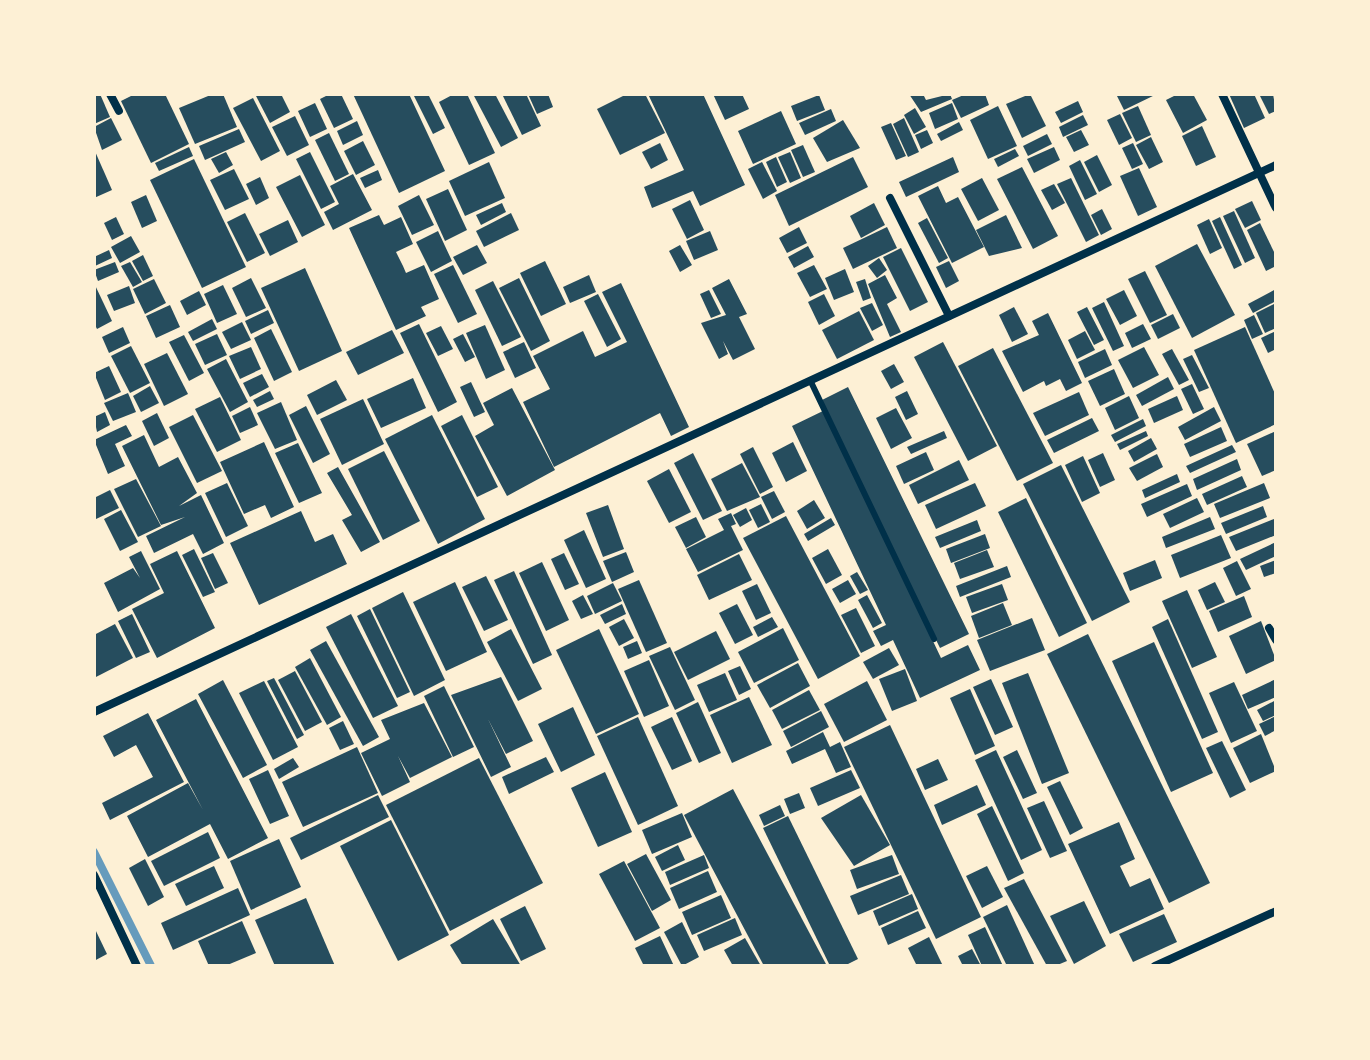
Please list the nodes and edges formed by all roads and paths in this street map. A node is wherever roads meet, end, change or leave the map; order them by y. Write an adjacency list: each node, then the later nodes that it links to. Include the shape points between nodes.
1 (110, 94): 3 (street)
2 (1222, 94): 5 (street)
3 (119, 111)
4 (1276, 165): 5 (street)
5 (1259, 174): 7 (street); 8 (street)
6 (890, 198): 8 (street)
7 (1276, 208)
8 (949, 316): 9 (street)
9 (811, 382): 11 (lane); 13 (street)
10 (1269, 628): 12 (street)
11 (934, 639)
12 (1276, 640)
13 (94, 712)
14 (94, 875): 16 (street)
15 (1276, 911): 17 (street)
16 (137, 966)
17 (1155, 966)

